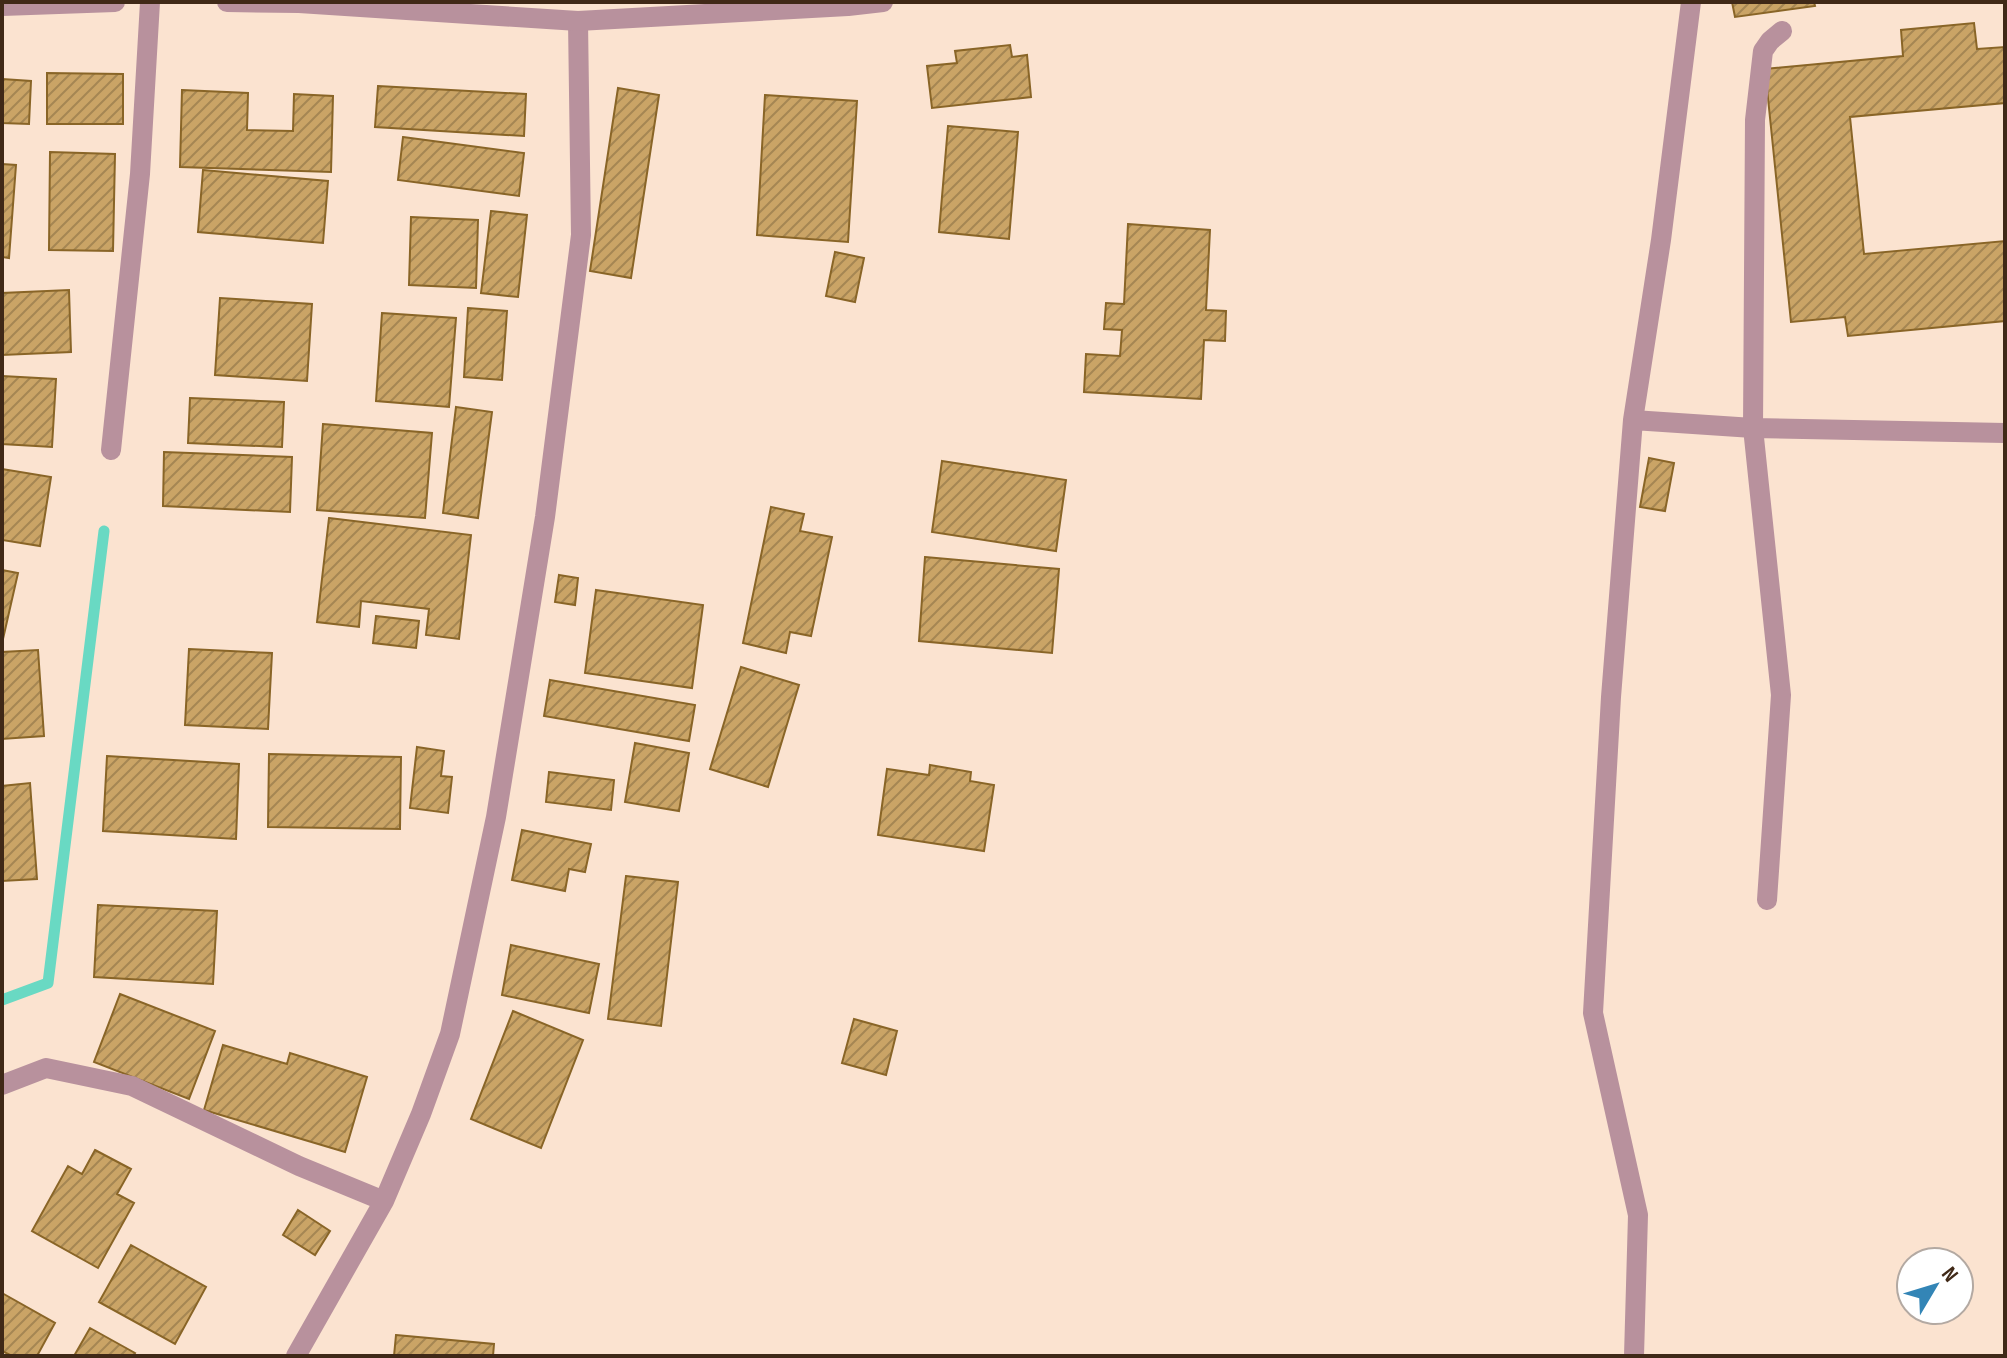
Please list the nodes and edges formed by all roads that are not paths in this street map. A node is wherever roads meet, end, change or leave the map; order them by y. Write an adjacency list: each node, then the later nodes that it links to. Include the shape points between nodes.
1 (115, 2): 6 (street)
2 (150, 2): 13 (street, via 140,174)
3 (227, 2): 8 (street)
4 (883, 2): 8 (street)
5 (1691, 2): 10 (street)
6 (49, 3): 7 (street)
7 (2, 6)
8 (578, 21): 16 (street, via 581,235 545,517 496,817 450,1034)
9 (1782, 31): 11 (street, via 1763,51 1755,120)
10 (1633, 420): 11 (street); 18 (street, via 1593,1013 1638,1215)
11 (1753, 428): 12 (street); 14 (street, via 1781,695)
12 (2005, 433)
13 (111, 450)
14 (1767, 900)
15 (2, 1085): 16 (street, via 46,1068 132,1086)
16 (384, 1201): 17 (street)
17 (296, 1356)
18 (1634, 1356)

